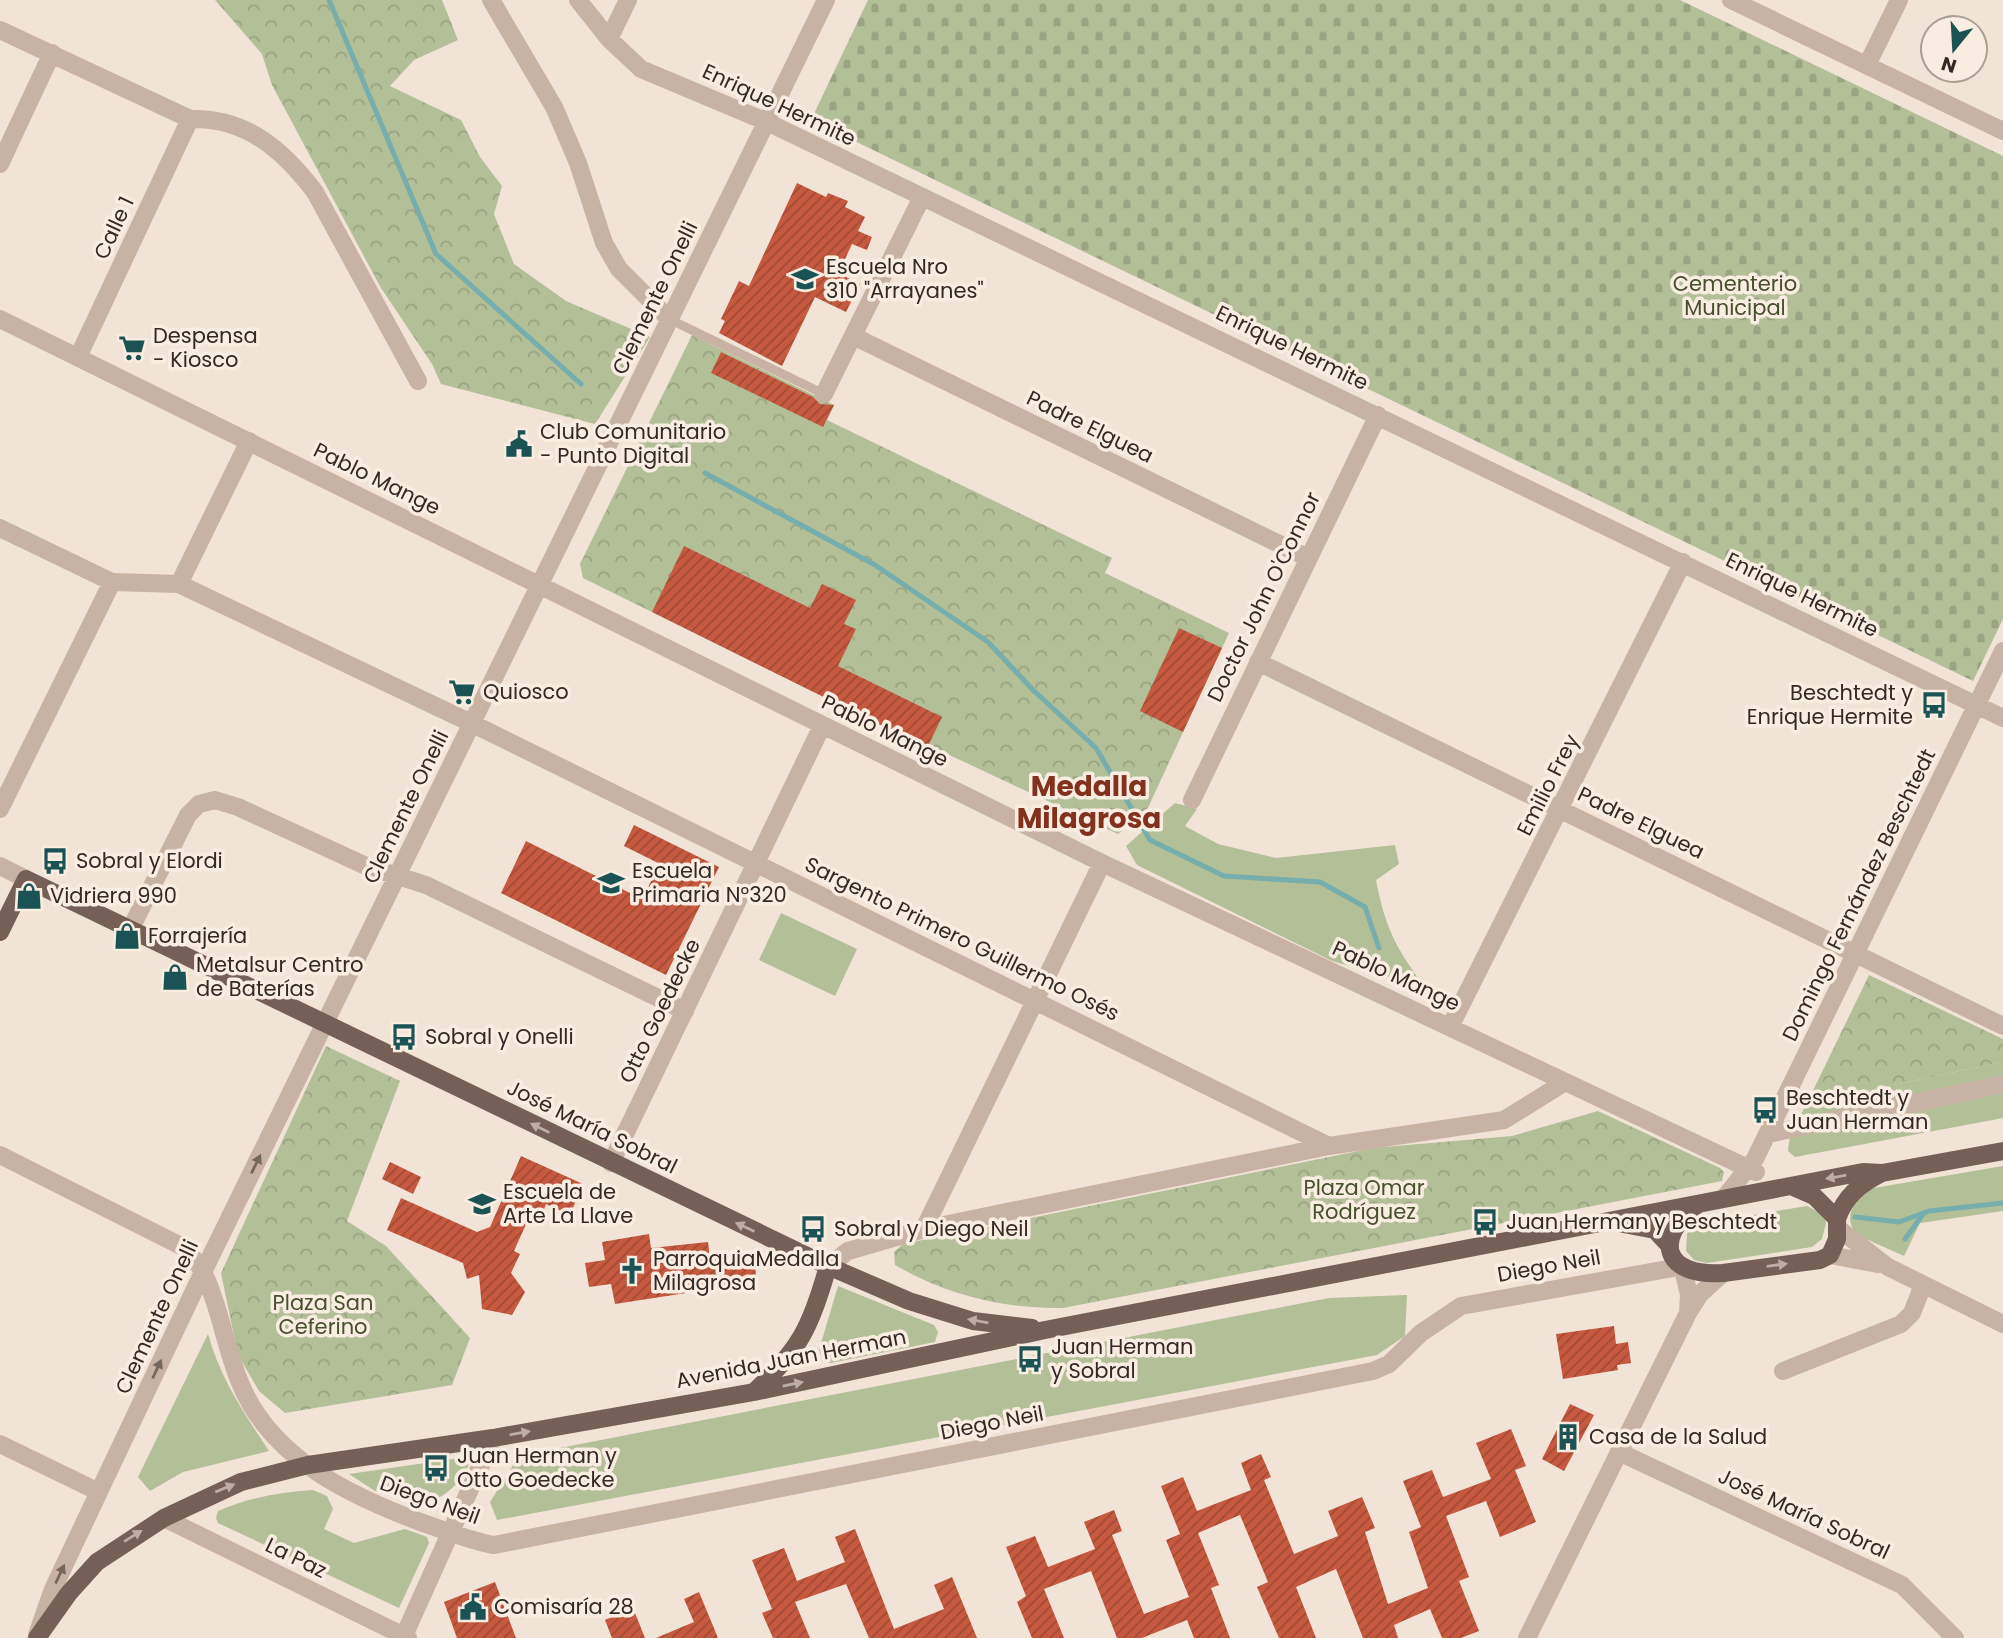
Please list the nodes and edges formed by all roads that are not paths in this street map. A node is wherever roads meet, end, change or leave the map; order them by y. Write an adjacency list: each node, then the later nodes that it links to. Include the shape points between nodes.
1 (491, 0): 17 (street, via 554,107 604,243 619,268)
2 (578, 0): 8 (street, Enrique Hermite)
3 (628, 0): 8 (street)
4 (826, 0): 12 (street, Clemente Onelli)
5 (1731, 0): 10 (street)
6 (1899, 0): 10 (street)
7 (0, 30): 9 (street)
8 (609, 39): 12 (street, Enrique Hermite, via 641,69)
9 (52, 53): 11 (street); 14 (street)
10 (1867, 65): 13 (street)
11 (190, 119): 19 (street, Calle 1); 20 (street, via 214,118 257,134 299,171 315,192)
12 (766, 122): 15 (street, Enrique Hermite); 17 (street, Clemente Onelli)
13 (2003, 131)
14 (0, 164)
15 (922, 197): 18 (street); 22 (street, Enrique Hermite)
16 (0, 319): 19 (street, Pablo Mange)
17 (669, 319): 21 (lane); 29 (street, Clemente Onelli)
18 (853, 336): 21 (street); 25 (street, Padre Elguea)
19 (78, 356): 23 (street, Pablo Mange)
20 (418, 381)
21 (824, 394)
22 (1378, 415): 25 (street, Doctor John O'Connor); 26 (street, Enrique Hermite)
23 (249, 441): 28 (street); 29 (street, Pablo Mange)
24 (0, 528): 27 (street, Sargento Primero Guillermo Osés)
25 (1308, 558): 31 (street, Doctor John O'Connor)
26 (1683, 562): 32 (street, Enrique Hermite); 38 (street, Emilio Frey)
27 (112, 582): 28 (street, Sargento Primero Guillermo Osés); 37 (street)
28 (179, 584): 34 (street, Sargento Primero Guillermo Osés)
29 (541, 586): 34 (street, Clemente Onelli); 35 (street, Pablo Mange)
30 (2003, 651): 32 (street, Domingo Fernández Beschtedt)
31 (1258, 662): 36 (street, Doctor John O'Connor); 38 (street, Padre Elguea)
32 (1977, 706): 33 (street, Enrique Hermite); 46 (street, Domingo Fernández Beschtedt)
33 (2003, 718)
34 (471, 723): 39 (street, Sargento Primero Guillermo Osés); 42 (street, Clemente Onelli)
35 (822, 726): 39 (street, Otto Goedecke); 40 (street, Pablo Mange)
36 (1192, 800)
37 (0, 809)
38 (1562, 809): 46 (street, Padre Elguea); 51 (street, Emilio Frey)
39 (757, 863): 47 (street, Sargento Primero Guillermo Osés); 48 (street, Otto Goedecke)
40 (1102, 863): 47 (street); 51 (street, Pablo Mange)
41 (0, 866): 43 (street, José María Sobral)
42 (399, 876): 44 (street, via 215,800 199,804 188,815); 48 (street); 49 (street, Clemente Onelli)
43 (26, 878): 44 (main road, José María Sobral); 45 (main road)
44 (131, 928): 49 (main road, José María Sobral)
45 (0, 932)
46 (1857, 954): 50 (street, Padre Elguea); 54 (street, Domingo Fernández Beschtedt)
47 (1035, 1000): 55 (street, Sargento Primero Guillermo Osés); 67 (street)
48 (685, 1011): 58 (street, Otto Goedecke)
49 (325, 1023): 58 (main road, José María Sobral, one-way to 49); 73 (street, Clemente Onelli, one-way to 49)
50 (2003, 1026)
51 (1450, 1027): 52 (street, Pablo Mange)
52 (1565, 1082): 55 (street, via 1504,1121); 59 (street, Pablo Mange)
53 (2003, 1084): 54 (street)
54 (1768, 1134): 59 (street, Domingo Fernández Beschtedt)
55 (1329, 1146): 67 (street)
56 (2003, 1151): 60 (main road)
57 (0, 1155): 73 (street, via 185,1248)
58 (611, 1163): 70 (main road, José María Sobral, one-way to 58)
59 (1753, 1166): 62 (street, via 1761,1183); 63 (street, Domingo Fernández Beschtedt)
60 (1882, 1173): 61 (main road, one-way to 61, via 1863,1172); 66 (main road, via 1847,1198)
61 (1791, 1186): 62 (main road, Avenida Juan Herman); 66 (main road, via 1814,1196)
62 (1772, 1189): 63 (main road, Avenida Juan Herman)
63 (1724, 1198): 64 (main road, Avenida Juan Herman)
64 (1701, 1202): 65 (main road, Avenida Juan Herman); 68 (main road, via 1674,1227)
65 (1607, 1222): 68 (main road, Avenida Juan Herman, via 1655,1230); 78 (main road, Avenida Juan Herman)
66 (1838, 1224): 69 (main road); 71 (street)
67 (924, 1229): 70 (street, via 848,1251)
68 (1670, 1246): 72 (main road)
69 (1830, 1255): 71 (street); 74 (main road, one-way to 69)
70 (828, 1266): 78 (main road, José María Sobral, one-way to 70, via 973,1321 909,1301); 80 (main road, via 806,1330 787,1361)
71 (1888, 1267): 75 (street)
72 (1681, 1268): 74 (main road); 76 (street, via 1689,1295); 87 (street, Diego Neil, via 1461,1306 1421,1333 1389,1364 1373,1371 494,1545)
73 (203, 1272): 84 (street, Diego Neil, via 248,1401 263,1423); 85 (street, Clemente Onelli, one-way to 73)
74 (1723, 1273): 76 (street)
75 (1923, 1285): 77 (street); 79 (street, via 1912,1313 1901,1324)
76 (1688, 1312): 83 (street)
77 (2003, 1324)
78 (1045, 1330): 80 (main road, Avenida Juan Herman, one-way to 78)
79 (1783, 1371)
80 (754, 1392): 81 (main road, Avenida Juan Herman, one-way to 80)
81 (493, 1438): 84 (main road, Avenida Juan Herman); 87 (street)
82 (0, 1444): 85 (street)
83 (1619, 1452): 90 (street); 91 (street, José María Sobral, via 1902,1586)
84 (308, 1465): 86 (main road, Avenida Juan Herman, one-way to 84, via 241,1482); 87 (street, Diego Neil, via 368,1502)
85 (99, 1492): 89 (street, Clemente Onelli, one-way to 85, via 53,1589)
86 (164, 1518): 88 (street, La Paz); 89 (main road, Avenida Juan Herman, one-way to 86, via 97,1562)
87 (449, 1532): 88 (street)
88 (405, 1637)
89 (36, 1638)
90 (1527, 1638)
91 (1955, 1638)

